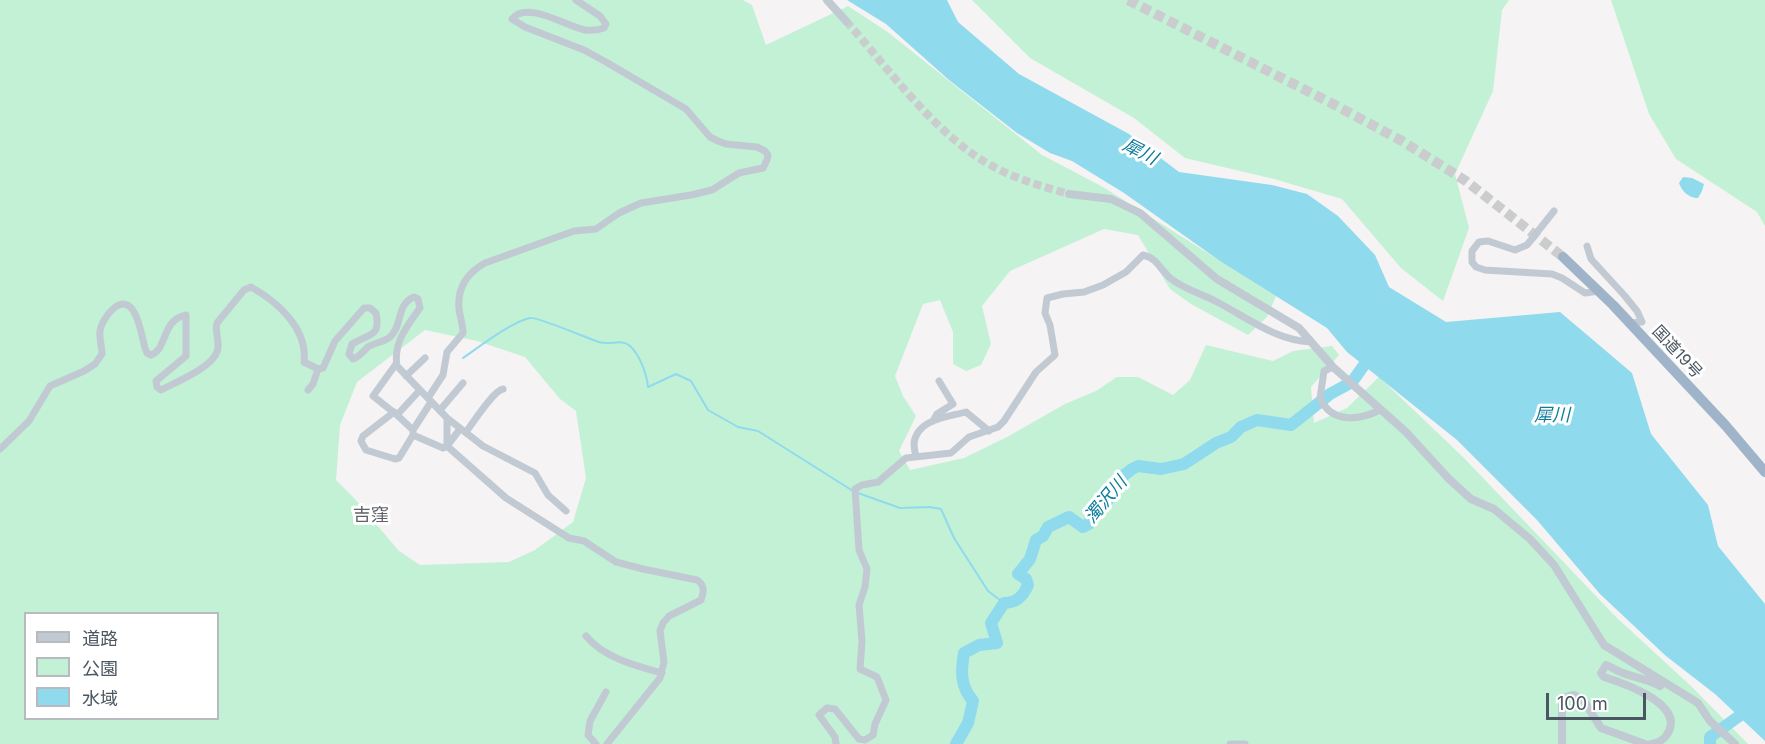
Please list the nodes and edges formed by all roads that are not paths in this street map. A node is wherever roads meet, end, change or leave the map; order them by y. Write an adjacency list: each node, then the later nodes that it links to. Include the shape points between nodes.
1 (576, 0): 21 (street, via 603,19 604,28 587,30 540,12 522,10 512,19 584,50 686,110 710,137 726,144 757,147 765,151 767,160 763,168 739,173 712,190 641,203 596,229 564,234 474,269 465,279 460,297 463,333 447,352 443,375)
2 (827, 0): 3 (street)
3 (846, 21)
4 (1069, 194): 10 (street, via 1111,199 1140,213 1217,279 1299,328)
5 (1554, 211): 8 (street, via 1527,245 1515,250 1479,242 1472,251 1472,262 1485,270 1552,274 1585,293)
6 (1587, 246): 9 (street, via 1591,259 1637,311 1642,322)
7 (1563, 257): 8 (highway, 国道19号)
8 (1599, 291): 9 (highway, 国道19号)
9 (1630, 323): 33 (highway, 国道19号)
10 (1311, 342): 13 (street); 28 (street, via 1290,339 1257,326 1186,288 1169,277 1154,259 1143,255 1126,272 1103,285 1047,298 1045,313 1055,355 1036,372 1004,421)
11 (425, 358): 15 (street)
12 (396, 364): 14 (street, via 398,344 420,308 414,297 402,307 389,338 352,358 352,344 374,334 377,328 376,313 364,308 335,341 323,368); 15 (street); 24 (street, via 373,396)
13 (1333, 367): 23 (street); 23 (street, via 1324,371 1320,398 1327,410 1348,419)
14 (318, 369): 19 (street); 31 (street, via 304,362 306,349 289,317 251,287 244,290 217,323 218,347 213,358 161,390 156,381 186,356 186,315 174,321 164,334 161,348 151,355 145,348 134,310 119,305 111,309 102,326 102,354 95,364 50,386 29,421)
15 (406, 376): 20 (street)
16 (939, 381): 26 (street, via 953,404)
17 (463, 383): 22 (street)
18 (503, 389): 27 (street)
19 (308, 390)
20 (420, 390): 21 (street); 24 (street)
21 (430, 400): 22 (street); 29 (street)
22 (440, 410): 25 (street)
23 (1380, 410): 38 (street, via 1471,499 1494,509 1554,564 1604,645)
24 (396, 414): 29 (street); 29 (street, via 363,436 361,441 366,450 399,458)
25 (447, 418): 27 (street); 30 (street)
26 (933, 421): 28 (street, via 966,412); 32 (street, via 916,437)
27 (463, 430): 30 (street); 34 (street, via 483,446 535,473 548,495)
28 (989, 431): 32 (street, via 969,437 951,453)
29 (413, 433): 30 (street, via 437,447)
30 (447, 446): 36 (street, via 506,498 569,538 585,541 616,562 700,582 704,590 701,600 663,623)
31 (0, 449)
32 (916, 457): 41 (street, via 906,458 878,482 862,485 855,491 859,550 867,569 859,605 859,664 860,669 877,677 886,700 873,735 865,740 835,709 823,710 819,715)
33 (1765, 472)
34 (566, 511)
35 (586, 636): 36 (street, via 626,663)
36 (662, 673): 40 (street)
37 (606, 692): 39 (street, via 588,730 589,738)
38 (1698, 703): 46 (street, via 1695,707 1652,681 1606,665 1601,673 1604,678 1645,694 1665,709 1671,728 1658,743); 47 (street)
39 (596, 744)
40 (607, 744)
41 (836, 744)
42 (1230, 744): 43 (street)
43 (1245, 744)
44 (1562, 744): 45 (street, via 1562,706 1566,698 1574,695 1584,701 1601,728)
45 (1645, 744)
46 (1651, 744)
47 (1735, 744)

